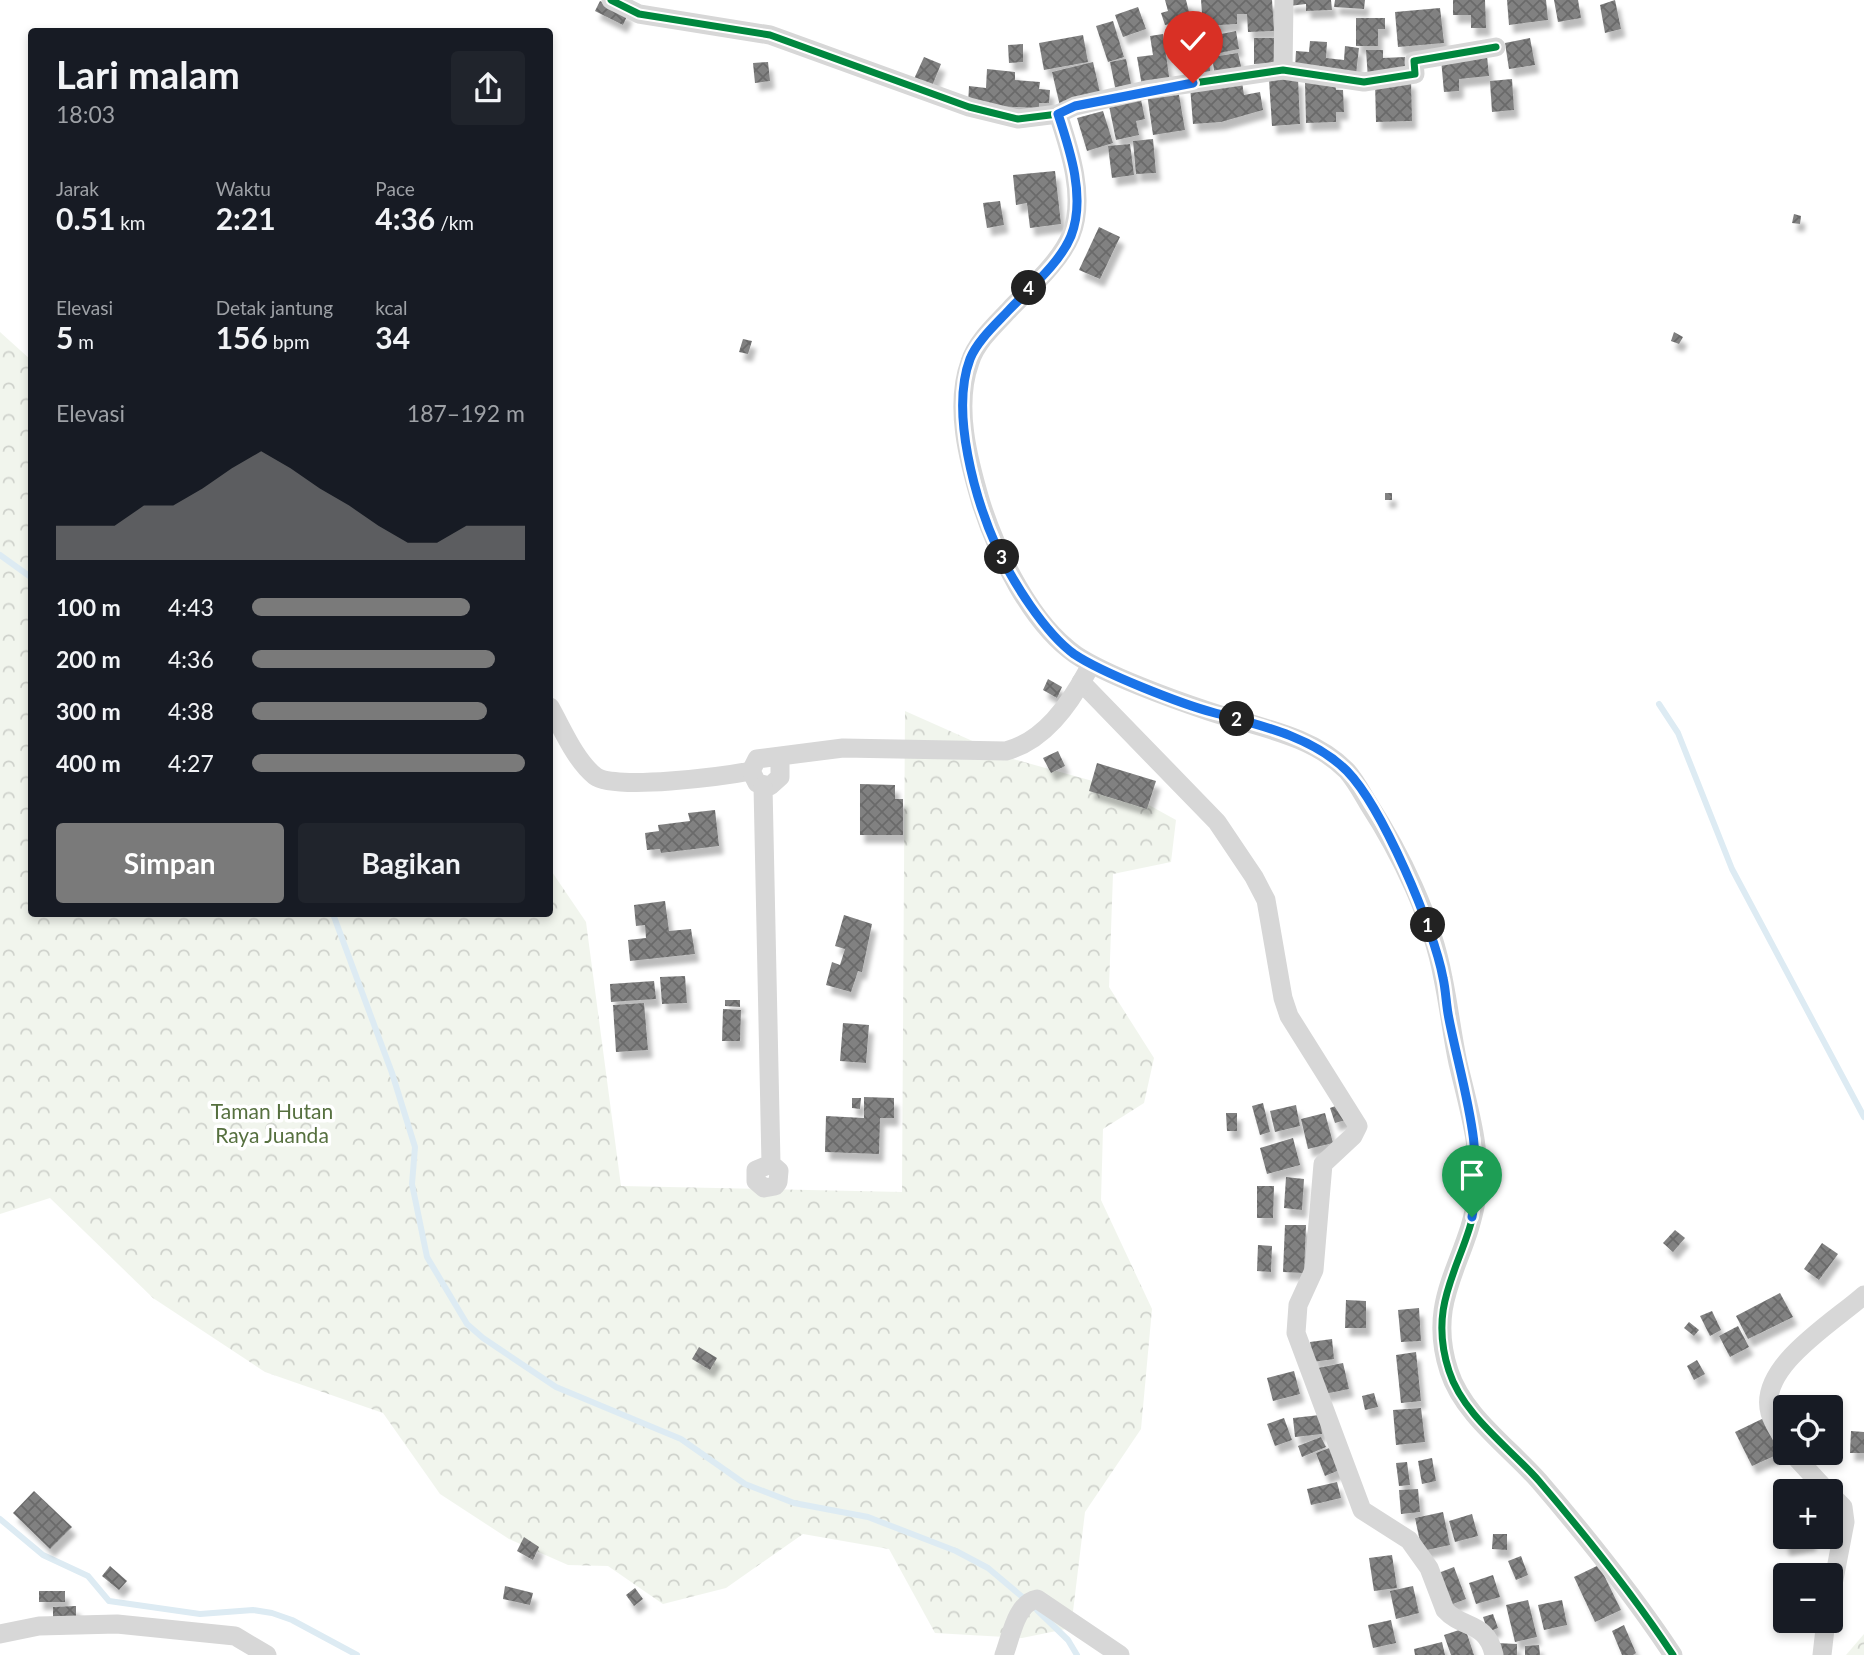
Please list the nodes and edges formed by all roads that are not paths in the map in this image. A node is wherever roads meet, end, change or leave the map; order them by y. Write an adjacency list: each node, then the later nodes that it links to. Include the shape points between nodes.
1 (611, 0): 5 (street, via 639,14 770,35 1004,117)
2 (1284, 0): 4 (street)
3 (1496, 47): 4 (street, via 1414,61 1415,74 1364,82)
4 (1283, 70): 5 (street, via 1146,90)
5 (1058, 114): 6 (street, via 1077,197 1070,238 971,357 965,383 967,451 997,549 1030,604 1067,647)
6 (1092, 664): 7 (street); 23 (street, via 1317,748 1348,772 1371,808 1428,925 1443,975 1476,1148 1477,1193 1472,1217 1440,1313 1451,1377 1469,1407 1624,1581)
7 (1081, 682): 9 (street, via 1058,716 1033,740 1006,751 843,748 800,752 776,758 780,777 770,786); 22 (street, via 1217,822 1266,900 1289,1016 1358,1121 1353,1136 1323,1164 1314,1270 1298,1305 1296,1333 1362,1510 1409,1540 1429,1568 1447,1612 1477,1627)
8 (553, 712): 9 (street, via 596,777 625,781)
9 (757, 778): 10 (street)
10 (771, 1164)
11 (1864, 1295): 12 (street, via 1777,1371 1770,1390)
12 (1773, 1420)
13 (1803, 1465): 14 (street)
14 (1816, 1479)
15 (1843, 1507): 16 (street)
16 (1843, 1532)
17 (1825, 1633): 24 (street)
18 (0, 1634): 19 (street, via 51,1625 117,1623 235,1636)
19 (267, 1655)
20 (1004, 1655): 21 (street, via 1022,1609 1037,1599)
21 (1120, 1655)
22 (1494, 1655)
23 (1673, 1655)
24 (1822, 1655)

